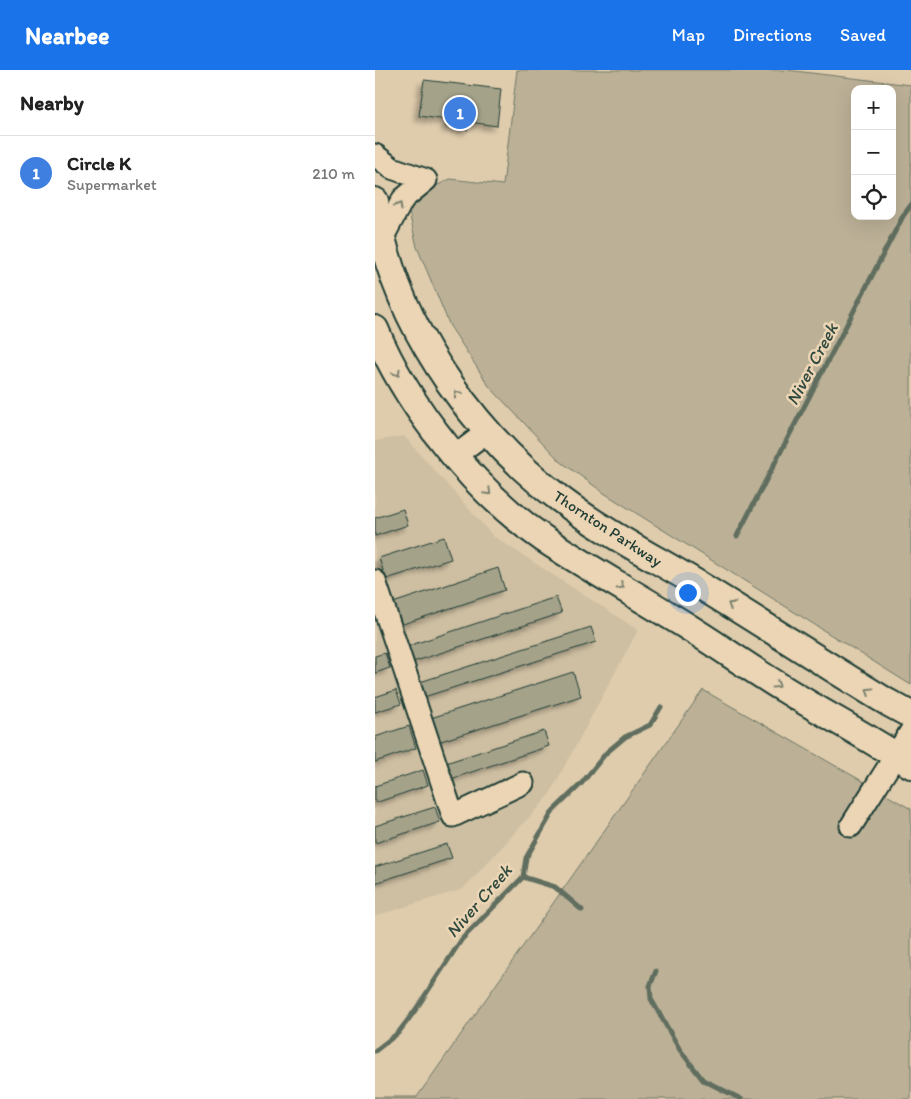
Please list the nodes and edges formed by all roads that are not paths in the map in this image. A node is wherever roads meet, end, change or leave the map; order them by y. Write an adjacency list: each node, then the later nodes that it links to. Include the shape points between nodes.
1 (375, 155): 3 (street, one-way to 1, via 403,199 427,180 392,168)
2 (375, 201): 3 (main road, Thornton Parkway)
3 (382, 239): 5 (main road, Thornton Parkway, one-way to 3, via 450,385 408,311)
4 (375, 330): 6 (main road, one-way to 6, via 410,396)
5 (488, 431): 6 (street); 8 (main road, Thornton Parkway, one-way to 5, via 590,520 530,475)
6 (455, 456): 10 (main road, one-way to 10, via 489,493 544,539)
7 (375, 581): 11 (street, via 453,816)
8 (911, 715)
9 (911, 732): 10 (street)
10 (904, 760): 12 (street)
11 (523, 783)
12 (851, 826)

